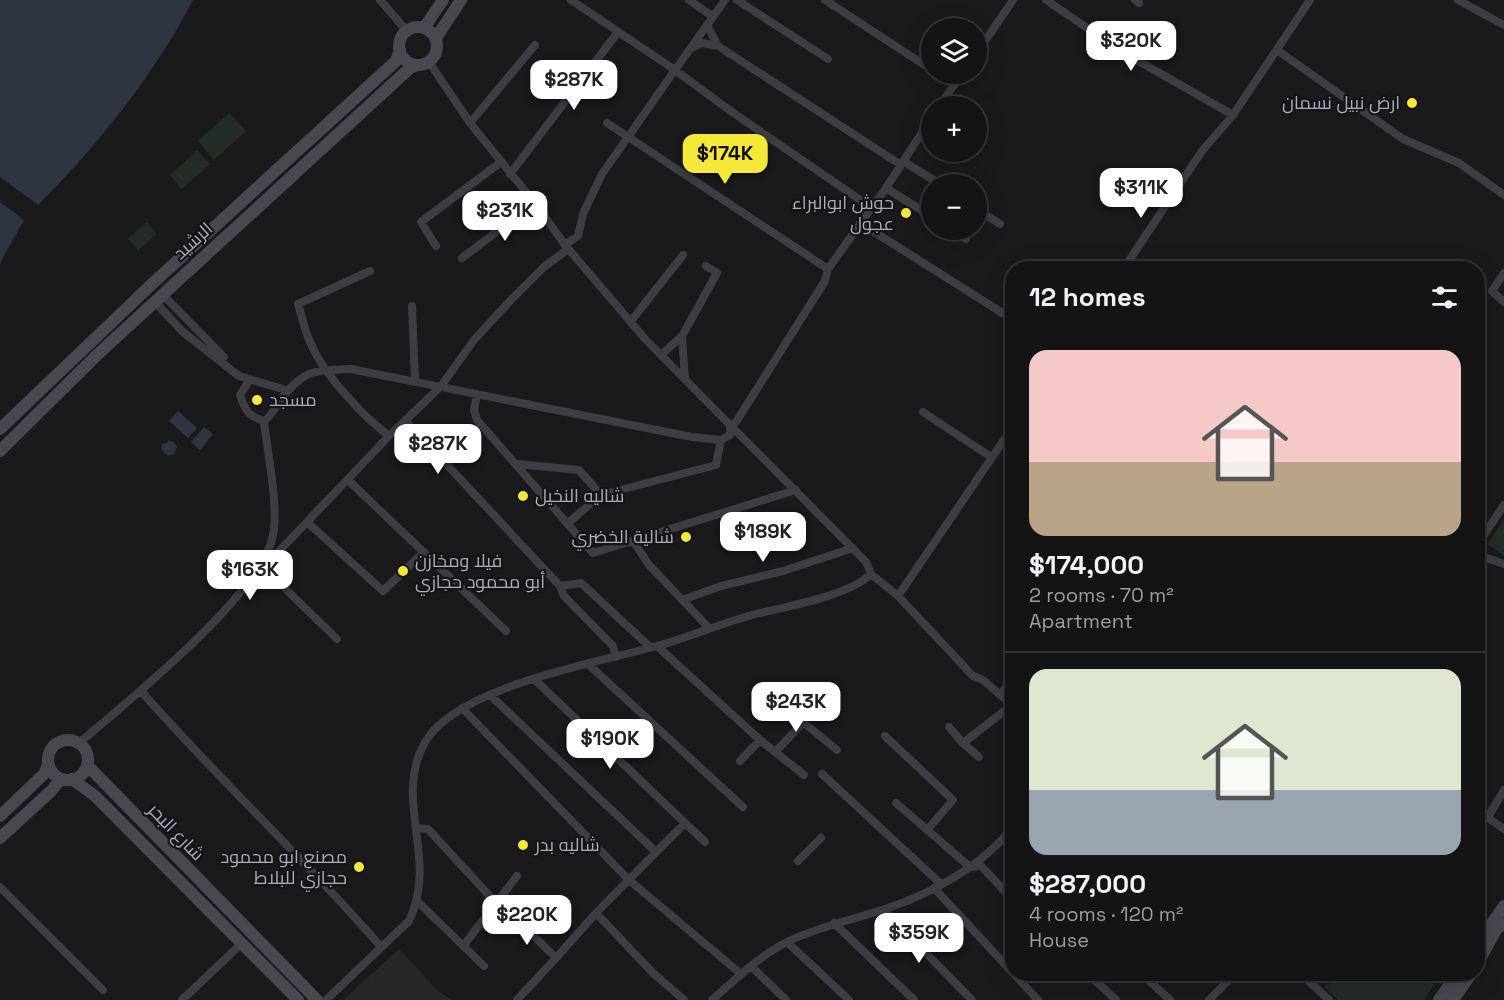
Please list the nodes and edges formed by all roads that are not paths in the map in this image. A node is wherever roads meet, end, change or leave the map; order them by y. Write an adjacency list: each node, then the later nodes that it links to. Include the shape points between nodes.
1 (380, 0): 17 (street)
2 (443, 0): 16 (main road)
3 (461, 0): 19 (main road)
4 (571, 0): 18 (street)
5 (689, 0): 13 (street)
6 (725, 0): 13 (street)
7 (737, 0): 26 (street)
8 (825, 0): 28 (street)
9 (1013, 0): 20 (street)
10 (1046, 0): 32 (street, via 1121,51)
11 (1310, 0): 25 (street)
12 (1458, 0): 15 (street)
13 (712, 16): 14 (street)
14 (707, 25): 22 (street); 23 (street)
15 (1504, 25)
16 (424, 28): 17 (main road); 19 (main road)
17 (407, 31): 24 (main road)
18 (618, 32): 29 (street); 39 (street)
19 (436, 38): 27 (main road, via 436,54)
20 (987, 38)
21 (535, 45): 33 (street)
22 (718, 46): 23 (street, via 702,44); 38 (street)
23 (691, 48): 29 (street)
24 (400, 50): 27 (main road, via 404,58); 76 (main road, الرشيد, via 396,61)
25 (1277, 50): 32 (street); 42 (street, via 1403,139 1460,163)
26 (828, 59)
27 (423, 63): 33 (street); 58 (main road, الرشيد, via 410,68)
28 (921, 63)
29 (675, 70): 36 (street); 44 (street)
30 (953, 84): 31 (street)
31 (945, 96)
32 (1233, 115): 53 (street, via 1202,151)
33 (470, 123): 37 (street)
34 (607, 123): 36 (street)
35 (921, 134): 38 (street)
36 (630, 138): 50 (street, via 602,174 583,214 578,236); 55 (street)
37 (501, 162): 39 (street); 49 (street, via 421,222)
38 (902, 163): 40 (street); 41 (street)
39 (510, 174): 43 (street)
40 (921, 174)
41 (886, 188): 44 (street); 45 (street)
42 (1504, 195)
43 (538, 207): 50 (street); 52 (street, via 508,223)
44 (872, 208): 47 (street)
45 (921, 210)
46 (987, 216): 48 (street)
47 (860, 223): 55 (street); 61 (street)
48 (1000, 224)
49 (436, 246)
50 (566, 247): 62 (street); 69 (street, via 474,340)
51 (683, 255): 62 (street)
52 (462, 258)
53 (1129, 261)
54 (706, 266): 63 (street, via 717,273)
55 (828, 269): 75 (street, via 825,281)
56 (370, 271): 65 (street, via 298,304 311,345)
57 (1504, 273): 59 (street, via 1492,291)
58 (158, 298): 66 (street, via 183,332 239,376); 80 (main road, الرشيد)
59 (1504, 302)
60 (412, 306): 68 (street)
61 (1005, 315)
62 (631, 321): 64 (street)
63 (682, 336): 64 (street); 67 (street)
64 (661, 355): 67 (street)
65 (328, 370): 68 (street, via 351,369); 70 (street, via 310,371); 77 (street, via 371,422)
66 (250, 379): 70 (street); 73 (street, via 240,394 245,411)
67 (685, 380): 75 (street)
68 (415, 381): 69 (street)
69 (441, 386): 71 (street); 74 (street)
70 (286, 390): 73 (street, via 270,418)
71 (477, 394): 79 (street); 82 (street, via 477,420)
72 (923, 412): 81 (street)
73 (264, 421): 98 (street, via 273,535 263,560)
74 (406, 422): 77 (street); 97 (street)
75 (730, 426): 79 (street, via 730,435); 84 (street)
76 (0, 429)
77 (389, 436): 83 (street)
78 (1005, 438): 81 (street)
79 (721, 440): 85 (street, via 716,465)
80 (0, 451)
81 (992, 457): 99 (street)
82 (517, 464): 85 (street, via 579,470); 88 (street)
83 (348, 480): 87 (street); 92 (street)
84 (796, 490): 90 (street); 91 (street)
85 (601, 495): 88 (street)
86 (1504, 505): 89 (street)
87 (307, 522): 92 (street, via 383,591); 95 (street)
88 (568, 523): 90 (street, via 592,553)
89 (1485, 534)
90 (633, 542): 100 (street)
91 (853, 548): 96 (street); 100 (street)
92 (424, 552): 102 (street)
93 (1485, 557): 94 (street)
94 (1504, 564)
95 (264, 567): 98 (street); 103 (street)
96 (871, 574): 99 (street); 101 (street, via 822,597)
97 (560, 586): 104 (street, via 581,583); 105 (street, via 564,596 613,646)
98 (245, 587): 109 (street)
99 (898, 596): 111 (street, via 973,676)
100 (682, 600): 101 (street)
101 (709, 628): 104 (street)
102 (506, 631)
103 (337, 639)
104 (653, 647): 105 (street); 119 (street)
105 (616, 657): 106 (street)
106 (588, 664): 107 (street); 133 (street)
107 (534, 679): 112 (street); 137 (street)
108 (1005, 689): 111 (street)
109 (141, 691): 120 (street); 164 (street)
110 (770, 695): 116 (street)
111 (1000, 695): 113 (street)
112 (491, 696): 114 (street); 145 (street)
113 (1005, 699)
114 (462, 708): 138 (street, via 443,721 423,745 411,792); 149 (street)
115 (1005, 710): 121 (street)
116 (804, 722): 122 (street); 123 (street)
117 (949, 727): 121 (street)
118 (885, 736): 140 (street, via 953,800)
119 (760, 740): 123 (street); 125 (street)
120 (80, 743): 126 (main road, via 68,739 57,742 50,750); 127 (main road, via 87,753)
121 (963, 743): 124 (street)
122 (837, 750)
123 (775, 752): 129 (street)
124 (979, 758)
125 (740, 761)
126 (48, 764): 130 (main road, via 55,775); 135 (main road, via 45,773)
127 (87, 765): 130 (main road, via 84,772); 181 (main road, شارع البحر)
128 (822, 774): 150 (street)
129 (804, 775)
130 (66, 779): 141 (main road); 162 (main road, شارع البحر, via 95,796)
131 (1504, 790): 136 (street)
132 (896, 803): 140 (street)
133 (743, 807)
134 (1485, 815): 136 (street)
135 (0, 816)
136 (1488, 817): 139 (street)
137 (685, 823): 144 (street); 145 (street)
138 (417, 828): 153 (street, via 421,861); 154 (street, via 428,829)
139 (1504, 829)
140 (927, 830): 147 (street)
141 (0, 838)
142 (821, 838): 146 (street)
143 (1005, 840): 147 (street)
144 (705, 842)
145 (656, 852): 149 (street)
146 (798, 861)
147 (970, 867): 150 (street); 152 (street, via 981,866)
148 (517, 876): 154 (street)
149 (629, 880): 157 (street); 170 (street)
150 (937, 886): 156 (street); 167 (street)
151 (0, 887): 178 (street)
152 (1005, 892)
153 (417, 901): 163 (street); 164 (street, via 409,921)
154 (497, 904): 163 (street); 166 (street, via 504,906)
155 (1504, 906): 160 (main road)
156 (884, 910): 158 (street); 189 (street)
157 (596, 913): 166 (street); 184 (street)
158 (834, 923): 161 (street); 188 (street)
159 (1504, 924): 165 (main road, via 1497,928)
160 (1485, 934)
161 (787, 942): 169 (street); 187 (street)
162 (241, 945): 179 (street); 180 (main road, شارع البحر)
163 (464, 945): 168 (street)
164 (381, 947): 182 (street)
165 (1485, 950)
166 (556, 958): 183 (street)
167 (1005, 963)
168 (484, 966)
169 (751, 966): 170 (street); 186 (street)
170 (741, 975): 185 (street)
171 (1021, 981): 190 (street)
172 (1096, 981): 191 (street)
173 (1150, 981): 192 (street)
174 (1228, 981): 193 (street)
175 (1309, 981): 194 (street)
176 (1452, 981): 195 (main road)
177 (1466, 981): 196 (main road)
178 (103, 990)
179 (182, 1000)
180 (298, 1000)
181 (317, 1000)
182 (326, 1000)
183 (517, 1000)
184 (684, 1000)
185 (712, 1000)
186 (786, 1000)
187 (849, 1000)
188 (914, 1000)
189 (972, 1000)
190 (1038, 1000)
191 (1116, 1000)
192 (1170, 1000)
193 (1209, 1000)
194 (1329, 1000)
195 (1439, 1000)
196 (1453, 1000)

